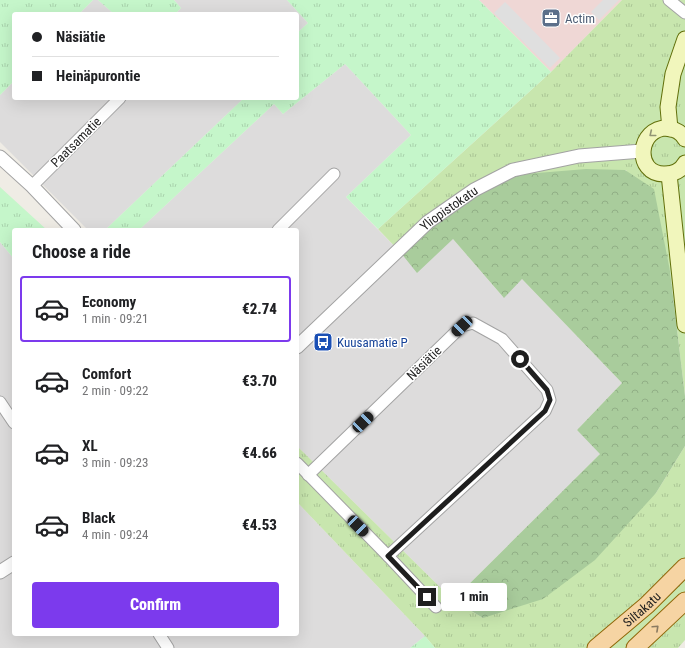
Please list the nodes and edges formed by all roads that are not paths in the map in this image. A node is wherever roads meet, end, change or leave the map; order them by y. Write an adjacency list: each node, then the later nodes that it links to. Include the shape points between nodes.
1 (669, 0): 2 (street)
2 (685, 13)
3 (685, 39): 5 (main road, via 673,74 669,100)
4 (118, 100): 12 (street, Paatsamatie)
5 (670, 128): 6 (main road, via 677,131); 7 (main road, one-way to 7, via 658,129 648,135)
6 (685, 140)
7 (642, 151): 11 (main road, via 647,166 654,172); 16 (street, Yliopistokatu, via 579,156 513,170 474,190 428,222)
8 (0, 157): 12 (street)
9 (685, 163): 11 (main road, via 677,172)
10 (334, 174): 14 (street)
11 (669, 174): 15 (main road)
12 (32, 186): 13 (street)
13 (72, 228)
14 (280, 228)
15 (685, 325)
16 (299, 345)
17 (0, 402): 18 (street)
18 (12, 420)
19 (299, 465): 20 (street)
20 (308, 475): 21 (street); 21 (street, Näsiätie, via 462,326 473,323 502,338 547,390 550,400 545,411)
21 (388, 556): 26 (street)
22 (12, 564): 24 (street)
23 (685, 567): 29 (main road, Siltakatu, via 647,605)
24 (0, 572)
25 (685, 601): 30 (main road, Siltakatu, one-way to 25)
26 (436, 607)
27 (160, 636): 28 (street)
28 (168, 648)
29 (596, 648)
30 (635, 648)

